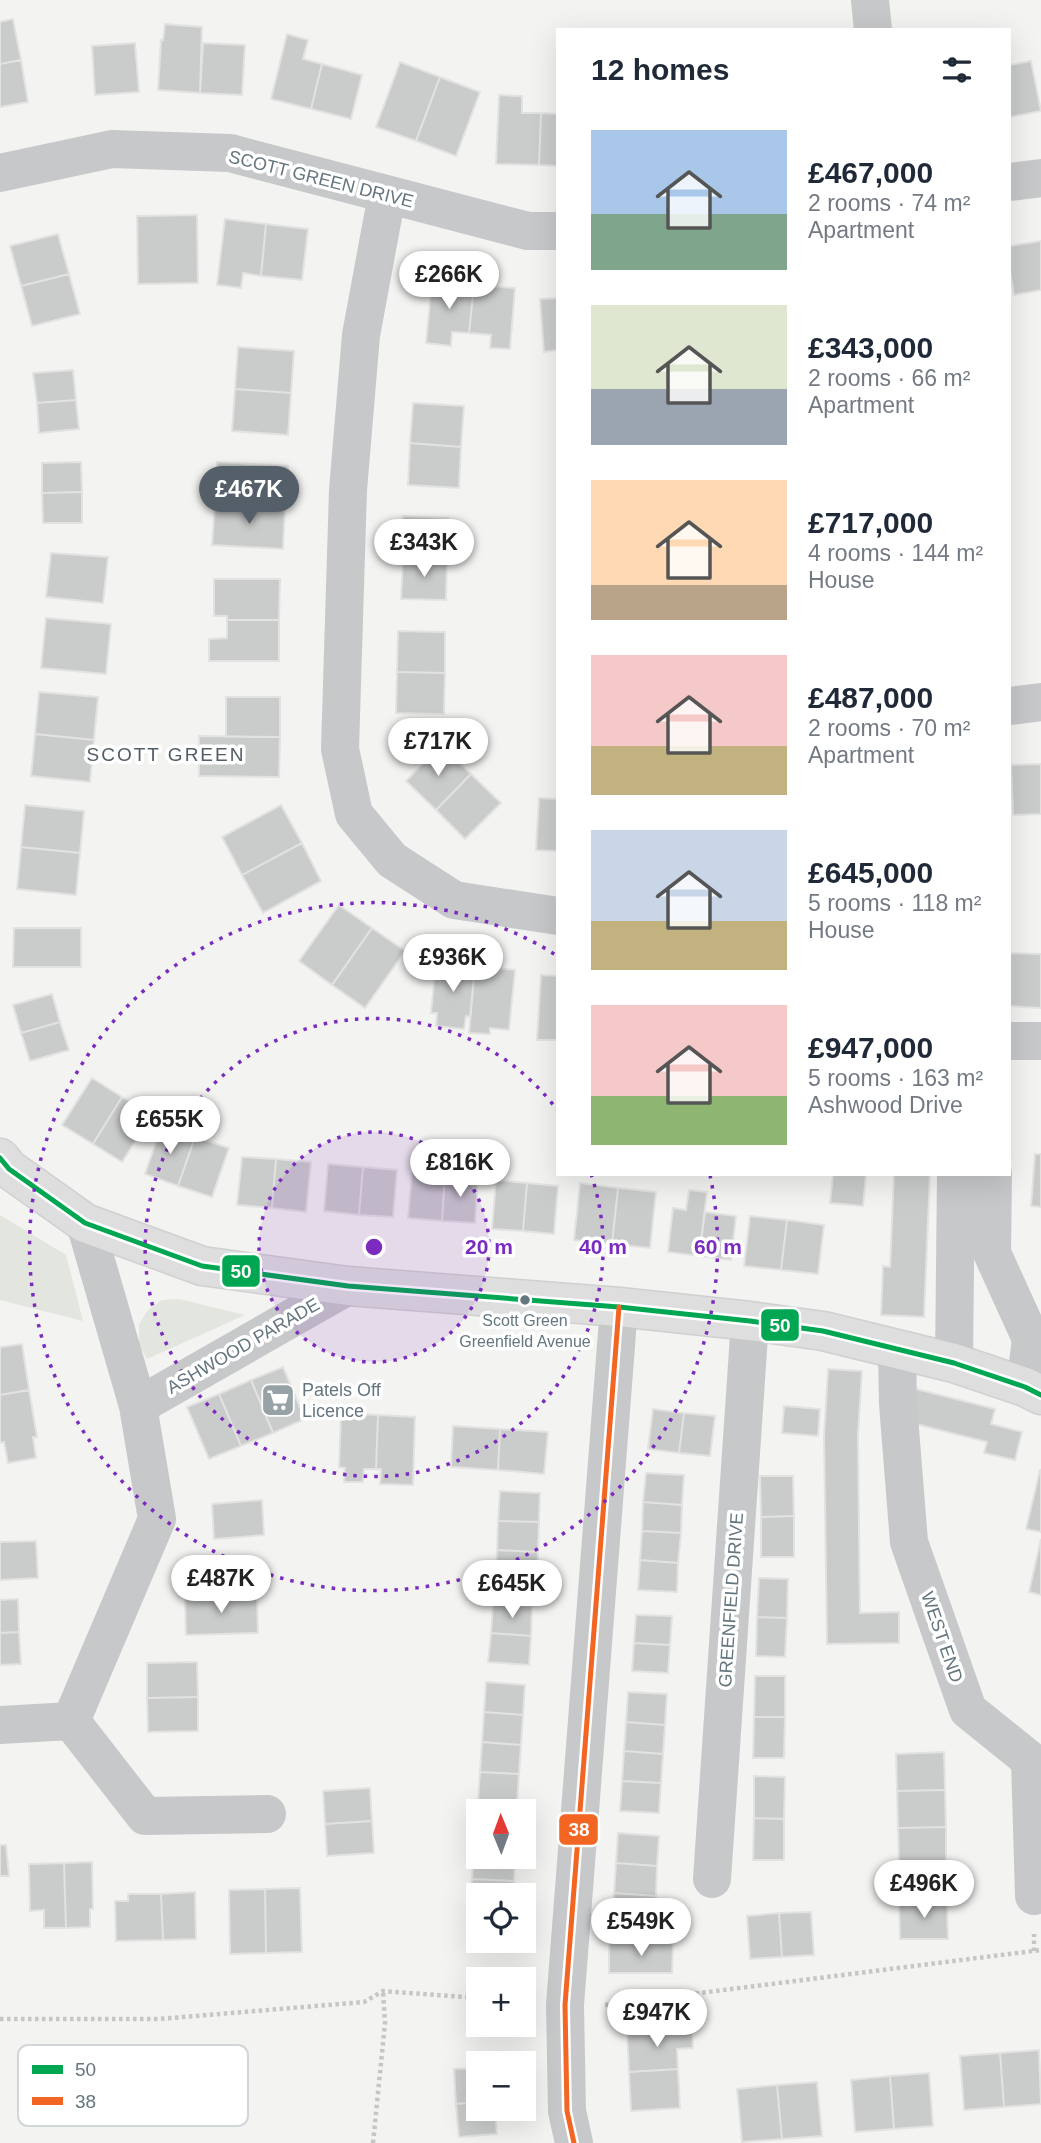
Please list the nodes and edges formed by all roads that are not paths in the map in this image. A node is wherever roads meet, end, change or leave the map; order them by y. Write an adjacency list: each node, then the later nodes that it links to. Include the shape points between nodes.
1 (870, 0): 2 (street)
2 (873, 28)
3 (0, 173): 6 (street, SCOTT GREEN DRIVE, via 112,149 230,153)
4 (1041, 177): 5 (street)
5 (1011, 181)
6 (387, 195): 7 (street, SCOTT GREEN DRIVE, via 528,231); 10 (street, via 361,335 348,490 340,749 354,814 392,860 453,900)
7 (556, 231)
8 (1041, 702): 9 (street)
9 (1011, 706)
10 (556, 916)
11 (1011, 1041): 12 (street)
12 (1041, 1041)
13 (0, 1158): 16 (main road)
14 (956, 1176): 21 (street)
15 (993, 1176): 22 (street, via 992,1253 1031,1339)
16 (85, 1223): 17 (main road, via 202,1266); 23 (street)
17 (348, 1286): 18 (main road); 23 (street, ASHWOOD PARADE)
18 (619, 1307): 19 (main road); 29 (street, via 565,2005 567,2111)
19 (750, 1321): 20 (main road, via 823,1331); 27 (street, GREENFIELD DRIVE)
20 (897, 1350): 21 (main road); 28 (street, WEST END, via 909,1542 968,1710 1030,1760)
21 (954, 1363): 22 (main road)
22 (1033, 1391)
23 (138, 1406): 24 (street, via 157,1519)
24 (71, 1721): 25 (street); 26 (street, via 145,1816)
25 (0, 1725)
26 (267, 1814)
27 (712, 1879)
28 (1034, 1896)
29 (573, 2143)

